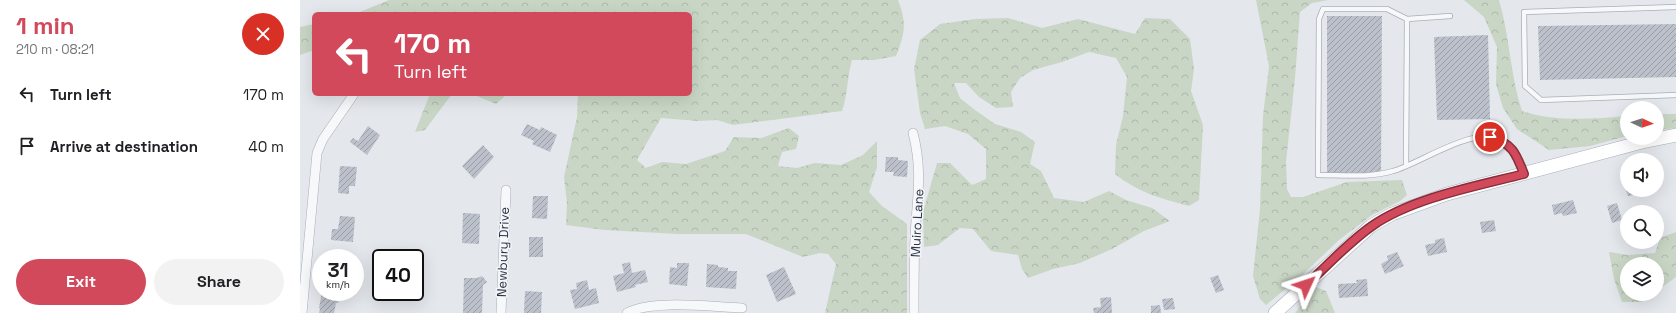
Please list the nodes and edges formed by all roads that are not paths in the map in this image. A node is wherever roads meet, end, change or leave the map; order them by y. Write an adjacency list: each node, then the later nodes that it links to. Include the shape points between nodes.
1 (1676, 7): 4 (lane, via 1524,12 1525,86 1541,100)
2 (1450, 16): 3 (lane)
3 (1407, 18): 8 (lane); 8 (lane, via 1387,9 1323,9 1319,19 1318,175 1376,175)
4 (1676, 95)
5 (353, 96): 13 (street, via 323,139 317,153)
6 (913, 133): 16 (street, Muiro Lane, via 918,155 919,180)
7 (1676, 136): 9 (street, via 1642,142)
8 (1406, 166): 9 (lane, via 1468,138 1490,137 1505,141 1518,158)
9 (1524, 174): 17 (street, via 1447,194 1392,214 1371,226)
10 (506, 190): 14 (street, Newbury Drive)
11 (742, 308): 12 (street)
12 (664, 309): 15 (street, via 645,307)
13 (302, 313)
14 (501, 313)
15 (627, 313)
16 (914, 313)
17 (1275, 313)

